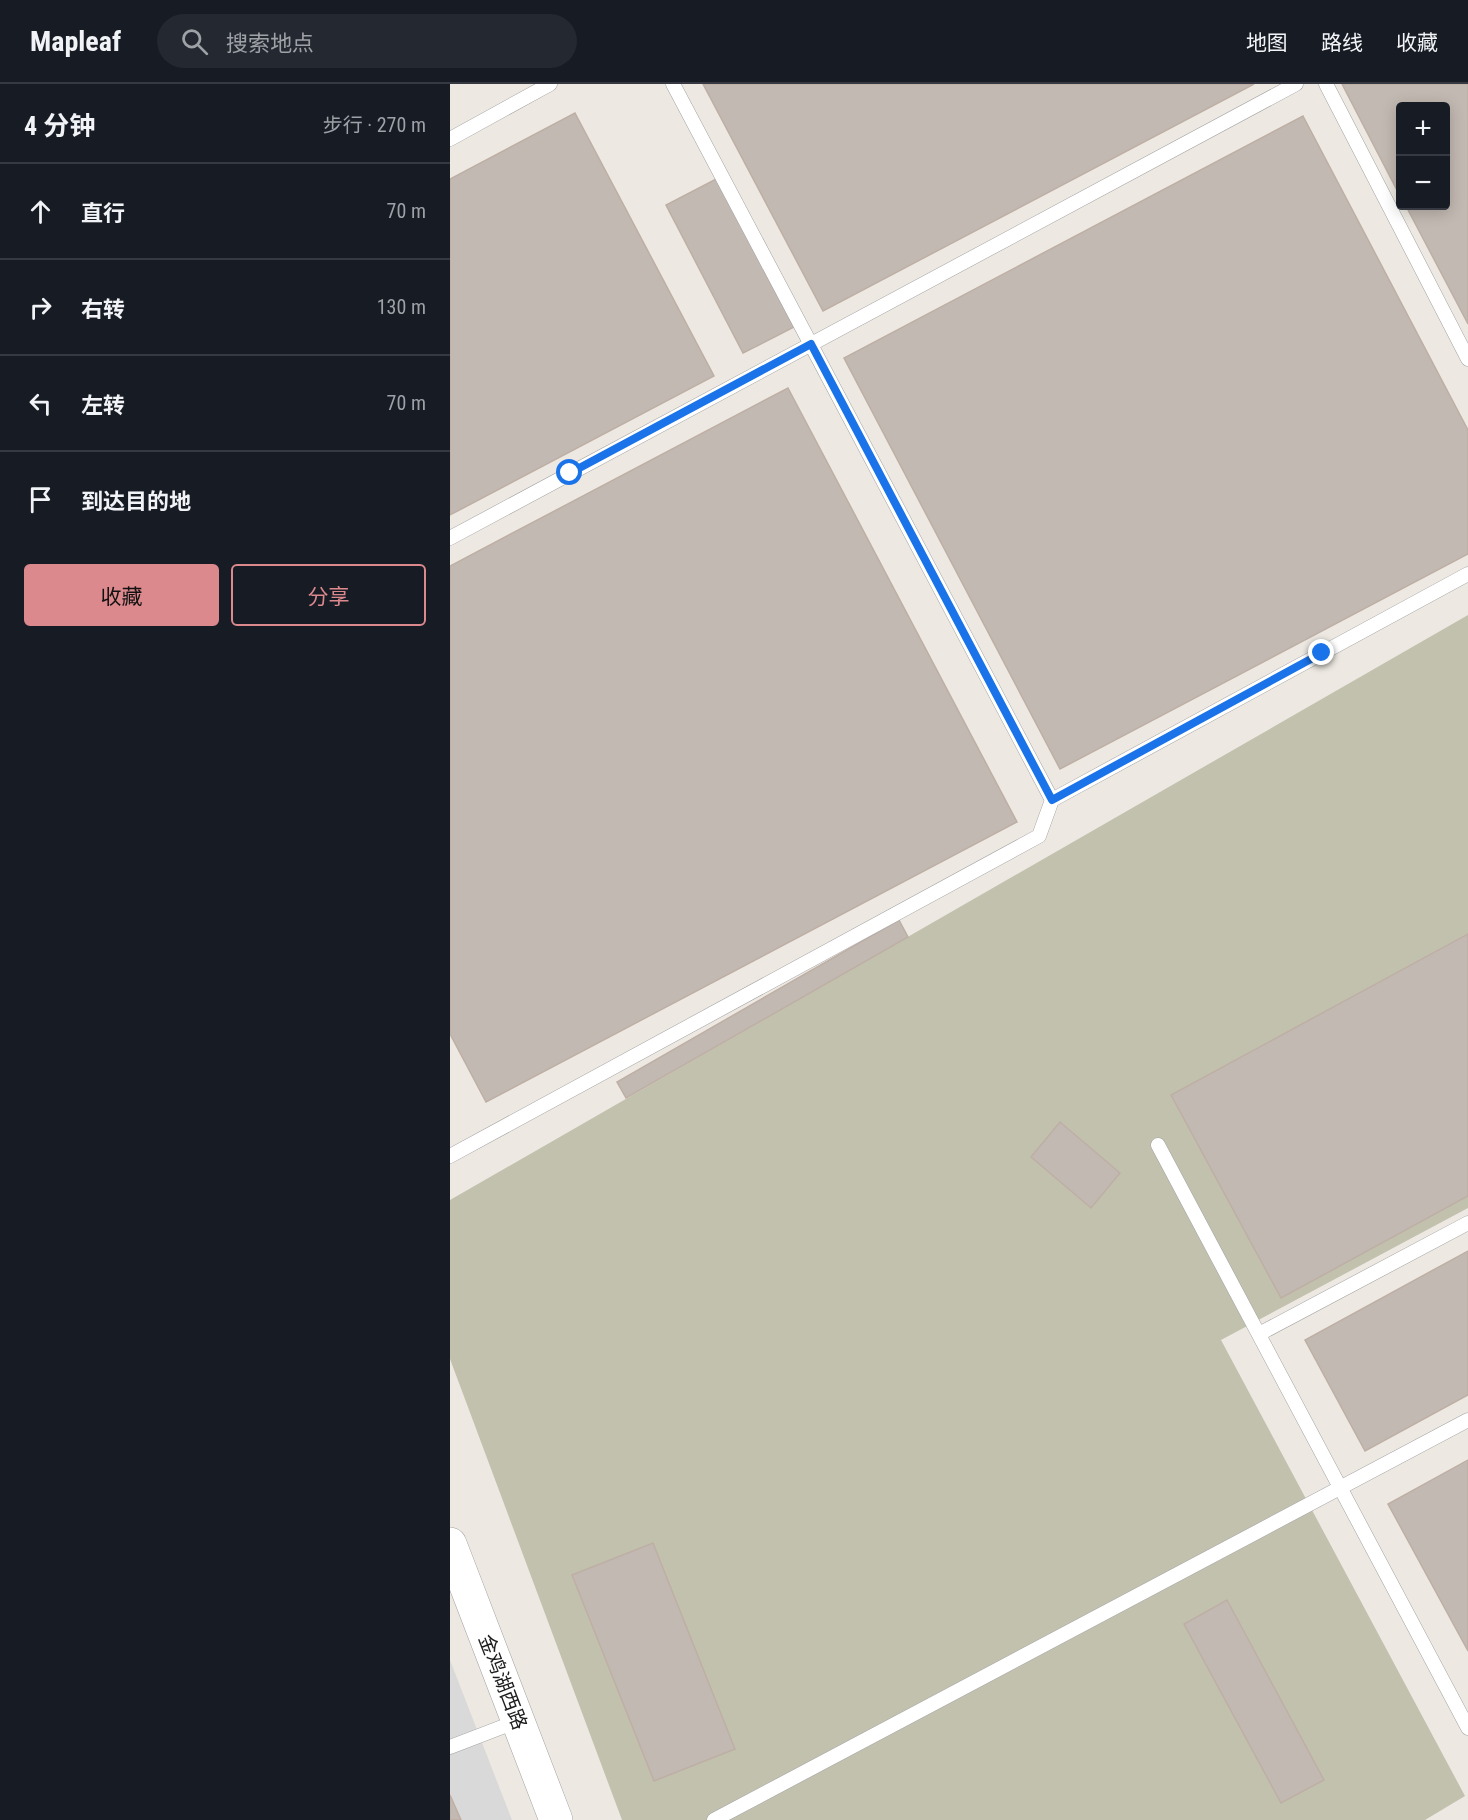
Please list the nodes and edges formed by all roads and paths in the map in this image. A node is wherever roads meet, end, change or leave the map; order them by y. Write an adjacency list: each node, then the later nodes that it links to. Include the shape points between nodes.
1 (550, 84): 5 (lane)
2 (674, 84): 6 (lane)
3 (1296, 84): 6 (lane)
4 (1326, 84): 7 (lane)
5 (450, 139)
6 (811, 344): 8 (lane); 10 (lane)
7 (1468, 359)
8 (450, 538)
9 (1468, 574): 10 (lane)
10 (1052, 800): 12 (lane, via 1039,836)
11 (1158, 1145): 14 (lane)
12 (450, 1156)
13 (1468, 1224): 14 (lane)
14 (1258, 1334): 16 (lane)
15 (1468, 1420): 16 (lane)
16 (1340, 1488): 19 (lane); 22 (lane)
17 (450, 1544): 18 (street, 金鸡湖西路)
18 (518, 1721): 20 (lane); 21 (street, 金鸡湖西路)
19 (1468, 1728)
20 (450, 1747)
21 (556, 1820)
22 (714, 1820)

